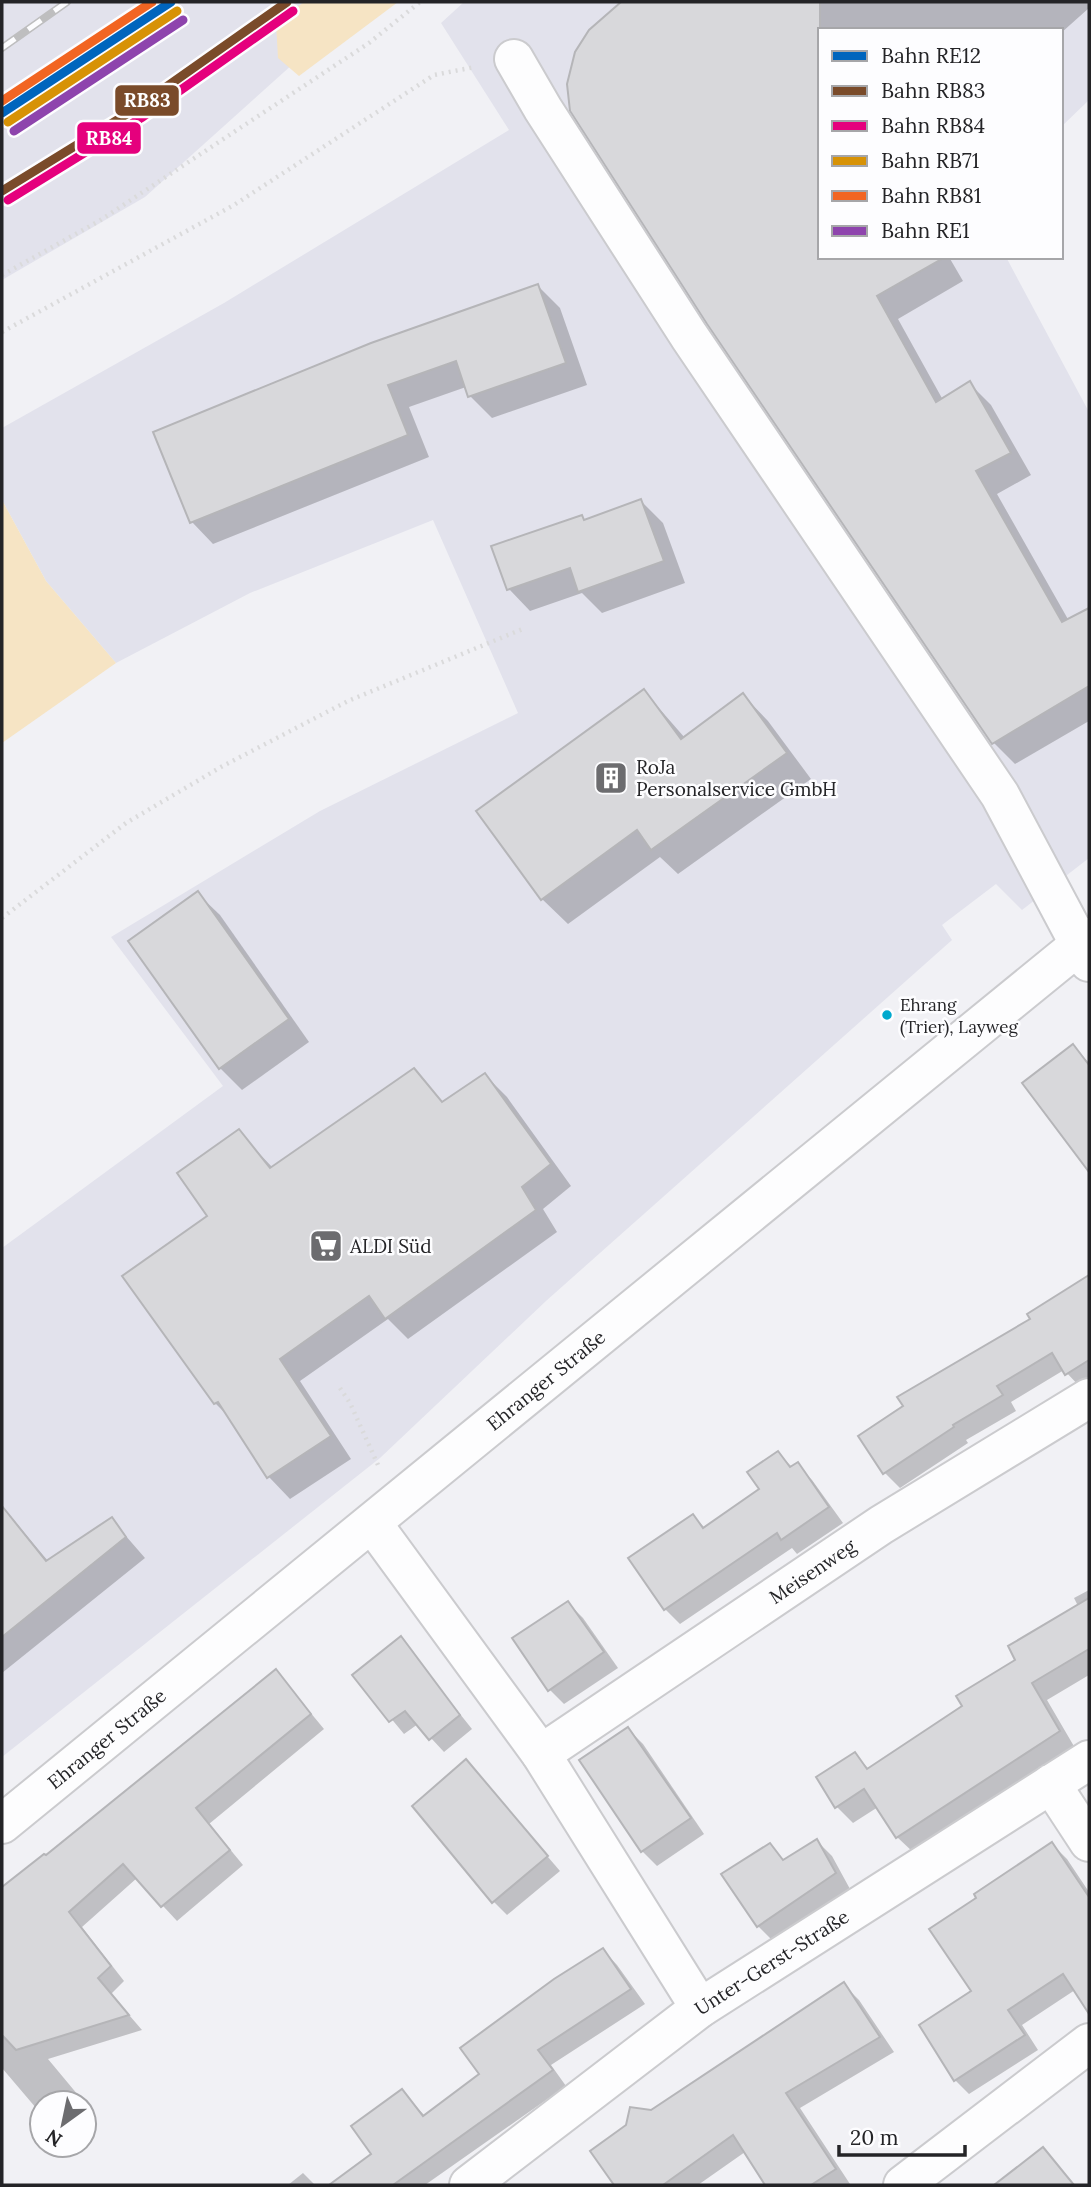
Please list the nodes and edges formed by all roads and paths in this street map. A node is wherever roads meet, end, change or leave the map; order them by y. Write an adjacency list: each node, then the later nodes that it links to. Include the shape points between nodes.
1 (420, 2): 3 (path, via 369,43 99,221)
2 (513, 59): 4 (path, via 434,75 234,205); 7 (street, via 696,347 1000,795)
3 (2, 275)
4 (2, 332)
5 (525, 628): 6 (path, via 348,701 221,767 126,822)
6 (2, 918)
7 (1086, 948): 10 (street, Ehranger Straße)
8 (340, 1388): 10 (path, via 350,1403)
9 (1089, 1398): 11 (street, Meisenweg, via 881,1525)
10 (384, 1514): 11 (street); 14 (street, Ehranger Straße)
11 (541, 1754): 16 (street)
12 (1089, 1760): 13 (street, Unter-Gerst-Straße)
13 (1051, 1784): 15 (street); 16 (street, Unter-Gerst-Straße)
14 (2, 1824)
15 (1089, 1842)
16 (699, 2008): 18 (street, Unter-Gerst-Straße)
17 (1089, 2043): 19 (street)
18 (469, 2185)
19 (903, 2185)

